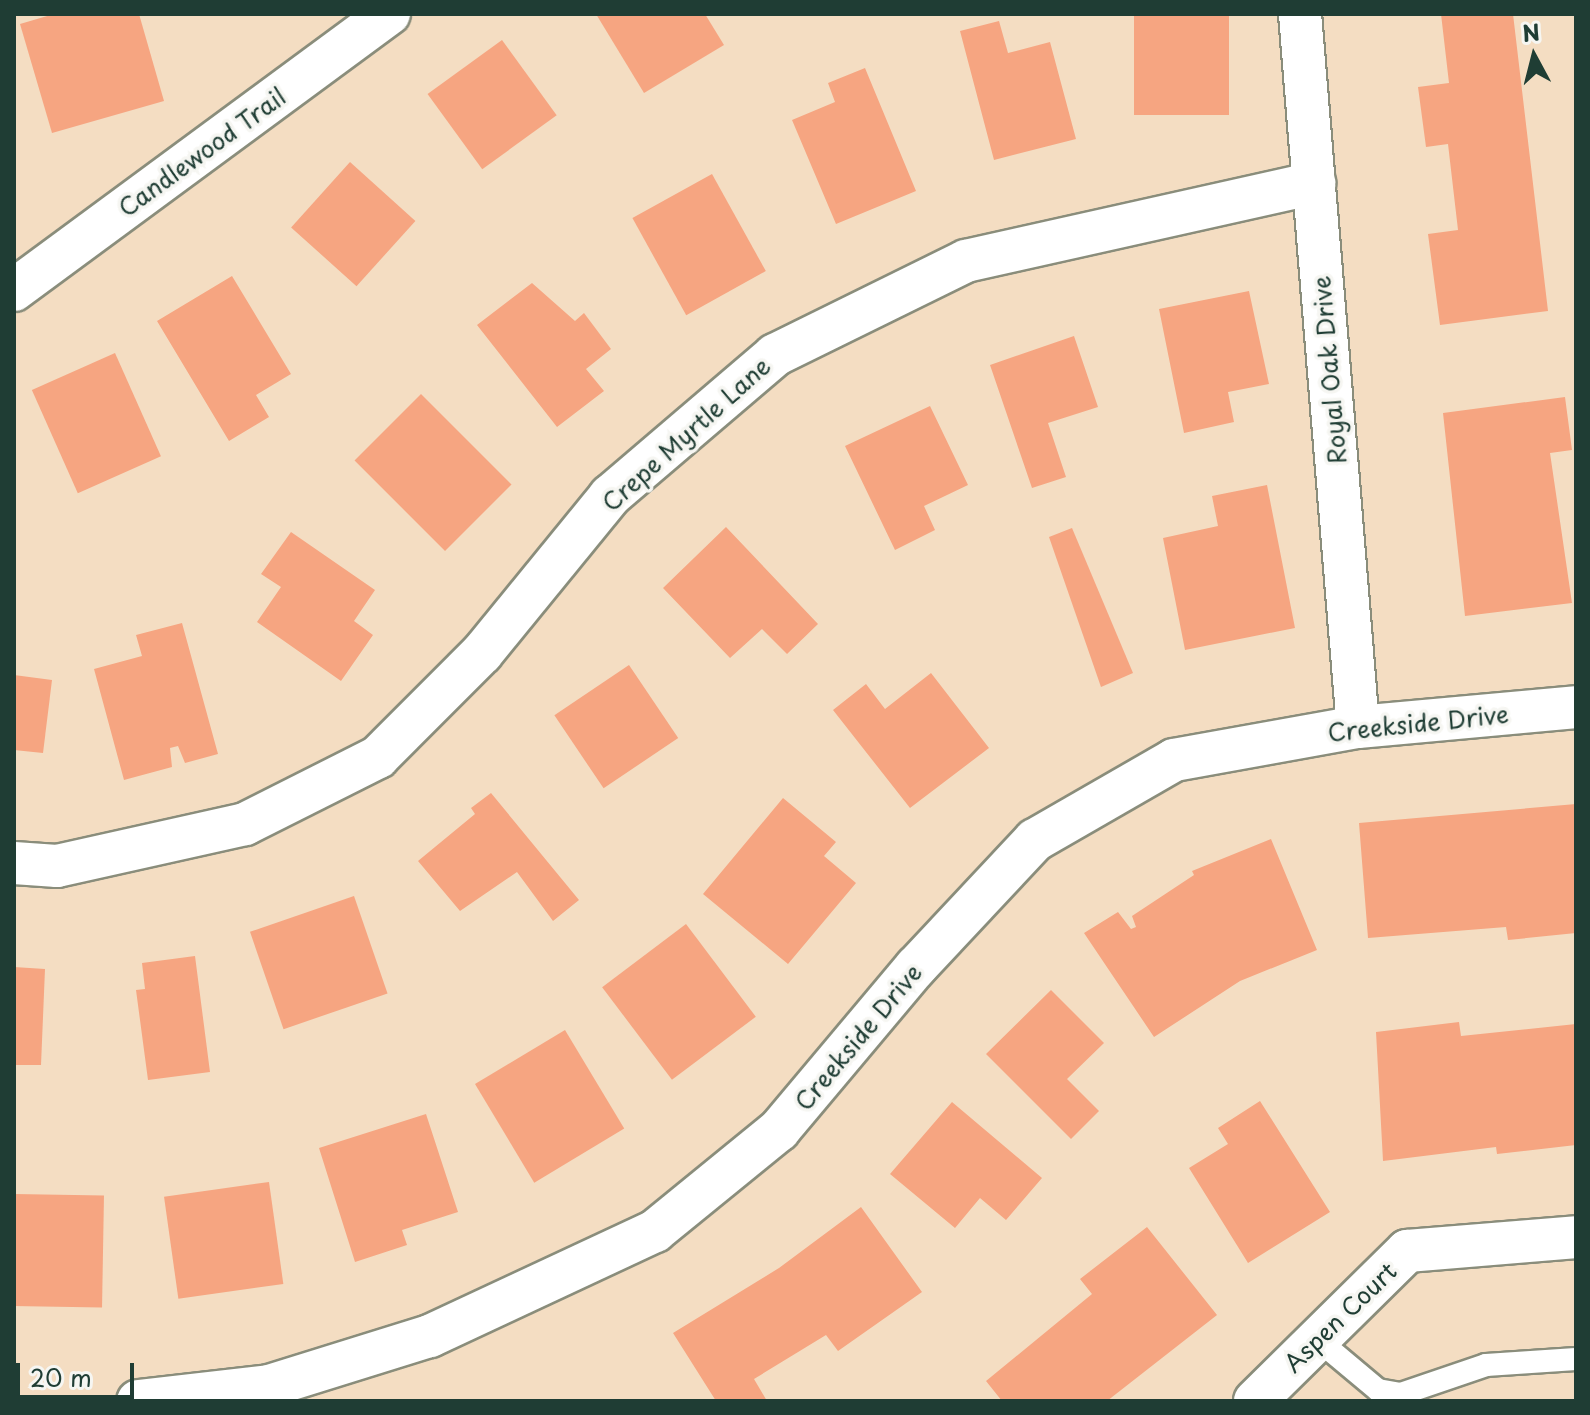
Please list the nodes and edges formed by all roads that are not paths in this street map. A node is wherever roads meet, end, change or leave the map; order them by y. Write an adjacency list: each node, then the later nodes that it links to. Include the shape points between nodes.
1 (389, 14): 4 (street, Candlewood Trail)
2 (1300, 14): 3 (street, Royal Oak Drive)
3 (1314, 183): 6 (street, Royal Oak Drive); 7 (street, Crepe Myrtle Lane, via 966,261 775,355 610,496 482,653 378,757 245,824 57,866)
4 (14, 290)
5 (1576, 707): 6 (street, Creekside Drive)
6 (1358, 727): 11 (street, Creekside Drive, via 1174,760 1035,840 916,967 779,1130 655,1231 430,1336 269,1386)
7 (14, 863)
8 (1576, 1237): 9 (street, Aspen Court, via 1407,1251)
9 (1317, 1339): 10 (lane, via 1378,1390 1401,1394 1486,1365); 12 (street, Aspen Court)
10 (1576, 1359)
11 (138, 1401)
12 (1255, 1401)

